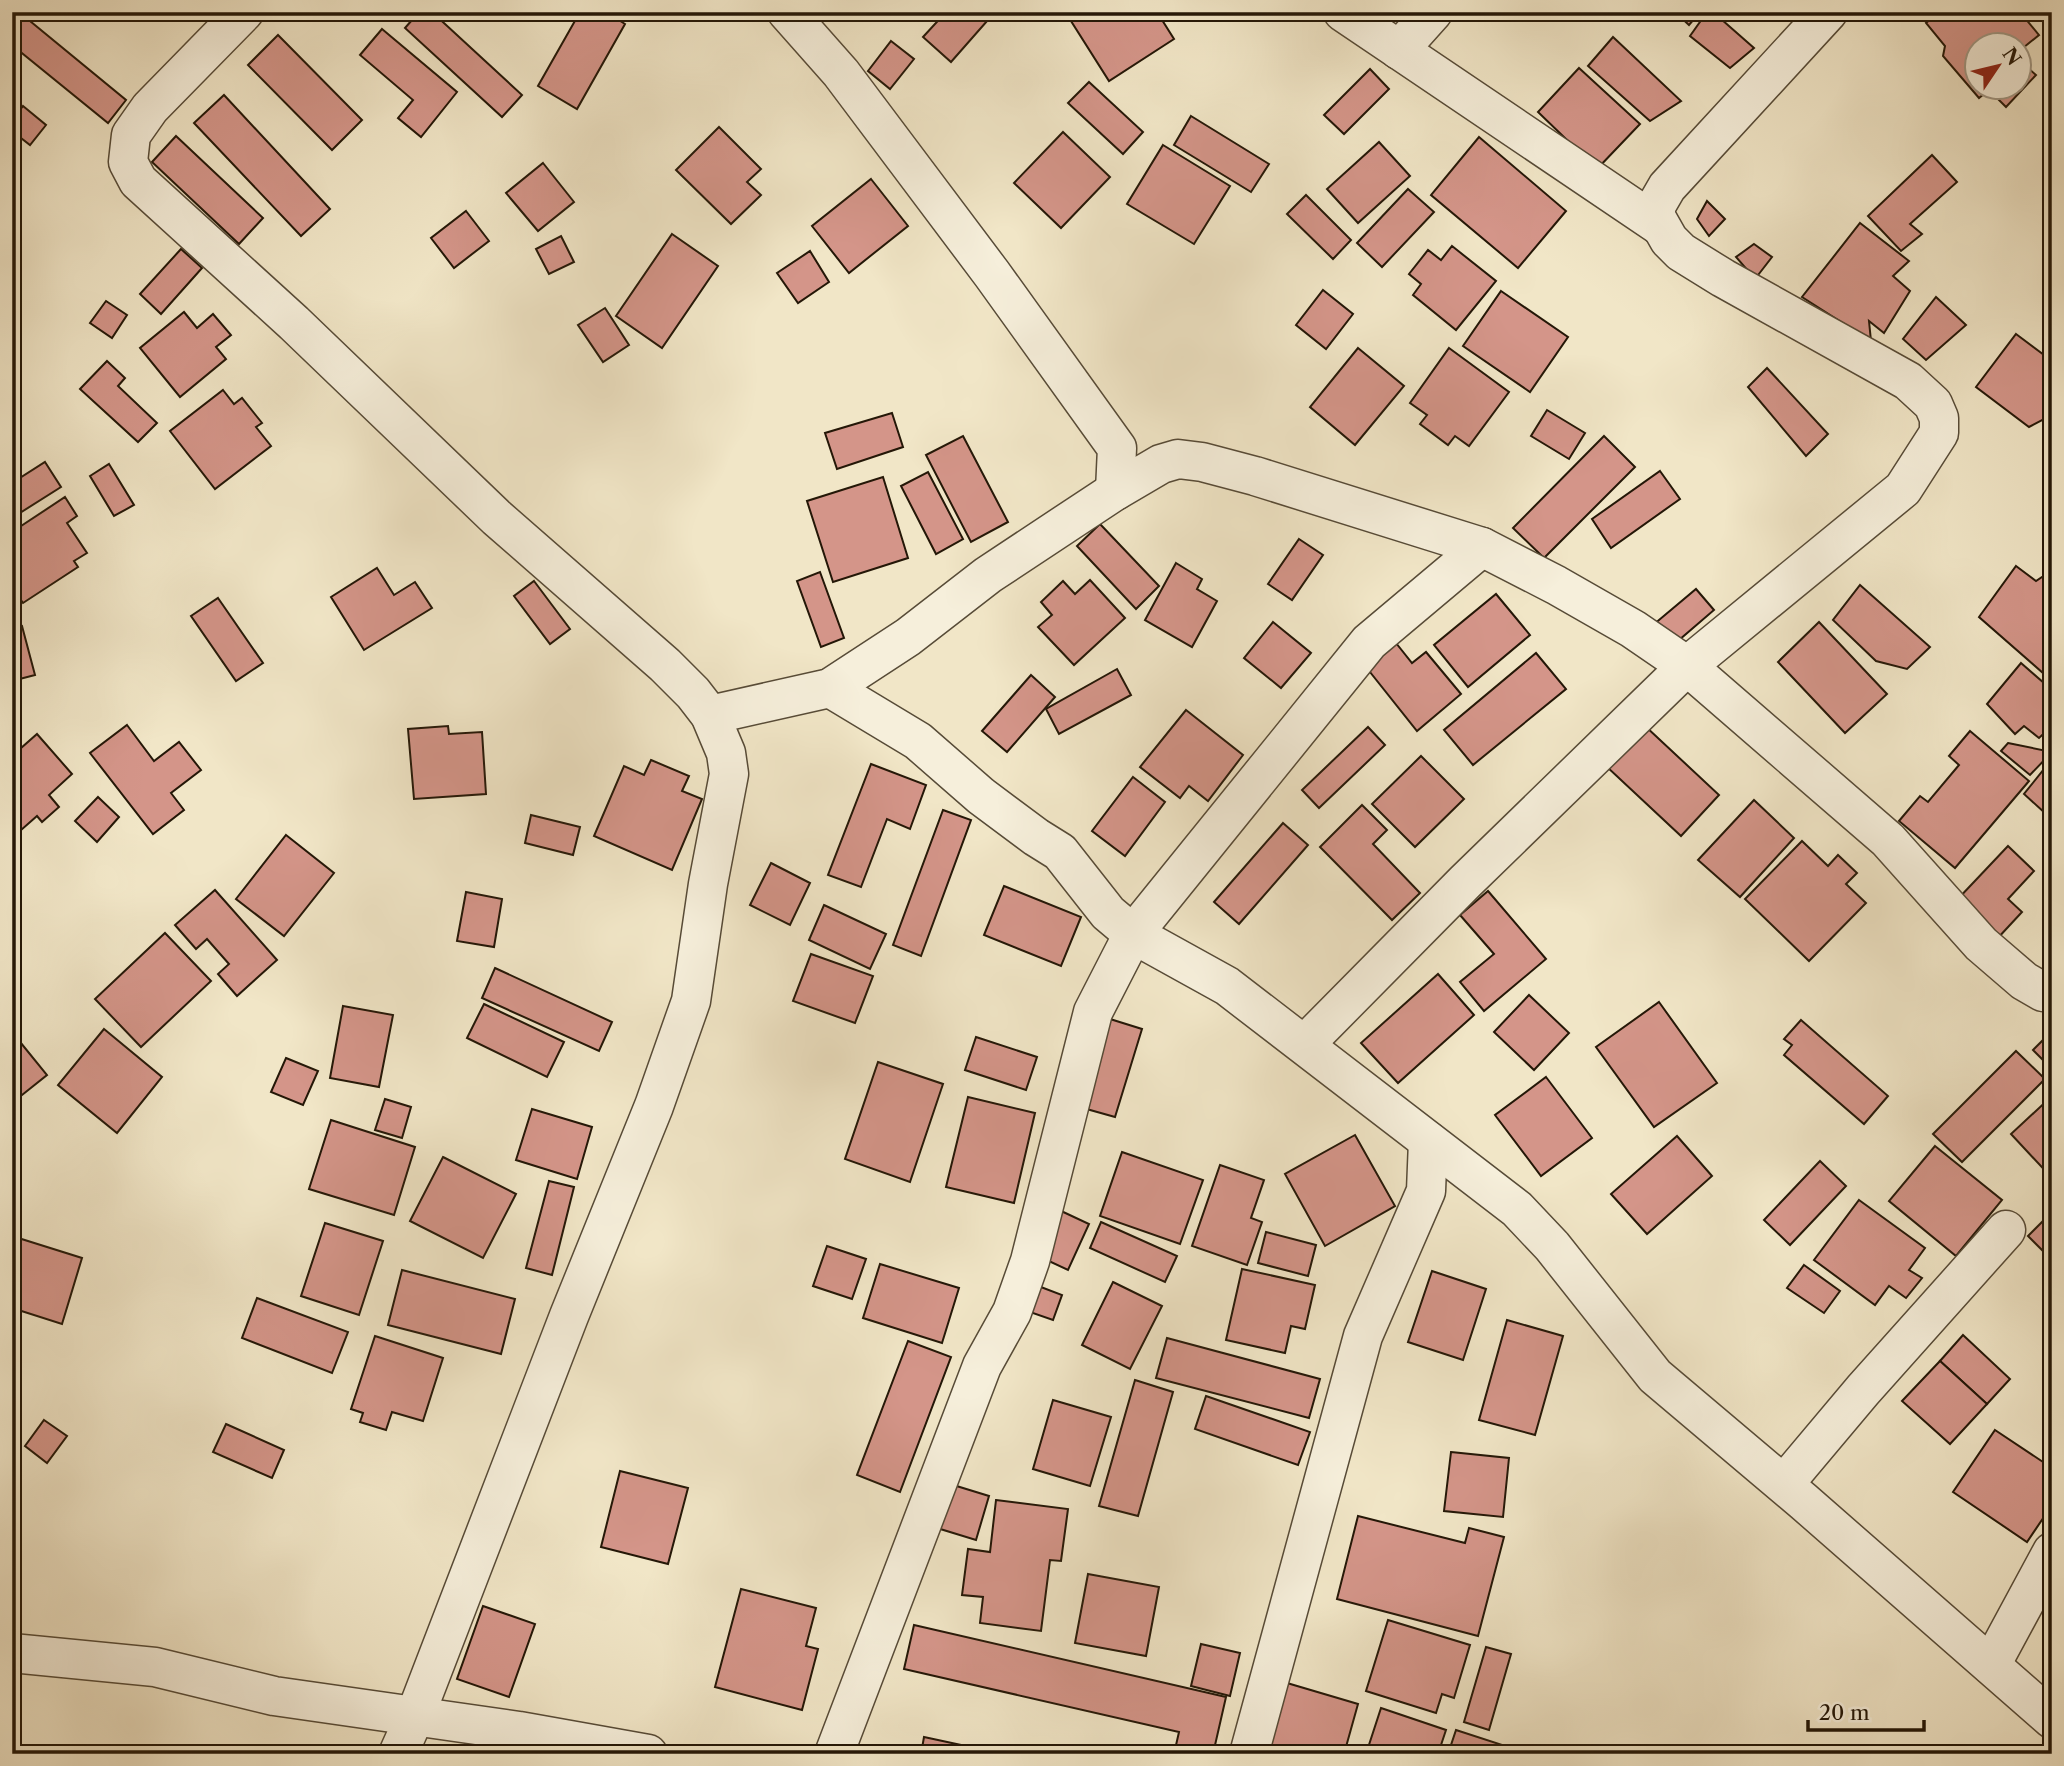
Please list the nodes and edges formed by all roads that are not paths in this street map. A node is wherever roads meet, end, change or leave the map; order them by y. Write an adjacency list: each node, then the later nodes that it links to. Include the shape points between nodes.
1 (244, 12): 14 (street, via 150,108 131,135 128,162 138,181 497,518 665,665)
2 (787, 12): 8 (street, via 841,73)
3 (1343, 12): 6 (street)
4 (1433, 12): 6 (street)
5 (1828, 12): 7 (street, via 1667,187 1656,206)
6 (1399, 50): 7 (street)
7 (1660, 226): 12 (street, via 1691,259 1908,381 1933,404 1939,418 1939,433 1903,489)
8 (1117, 448): 9 (street); 10 (street)
9 (1178, 459): 10 (street); 11 (street, via 1255,476)
10 (1115, 491): 13 (street)
11 (1482, 547): 12 (street, via 1622,622); 15 (street, via 1369,642)
12 (1687, 666): 16 (street, via 1888,840 1981,944 2024,981); 17 (street)
13 (830, 688): 14 (street); 15 (street, via 918,741 981,796 1060,852 1108,913)
14 (710, 715): 26 (street, via 726,752 729,774 691,1001)
15 (1133, 934): 17 (street, via 1227,986); 30 (street, via 1093,1012 1030,1261 1012,1312 982,1366)
16 (2052, 993)
17 (1305, 1044): 18 (street)
18 (1428, 1141): 19 (street); 20 (street)
19 (1470, 1173): 20 (street); 22 (street, via 1517,1209 1552,1246 1655,1376)
20 (1426, 1191): 31 (street, via 1363,1336)
21 (2006, 1230): 22 (street)
22 (1784, 1484): 25 (street)
23 (2052, 1552): 25 (street)
24 (12, 1653): 26 (street, via 155,1667 274,1696)
25 (1991, 1665): 27 (street)
26 (415, 1716): 28 (street); 29 (street)
27 (2052, 1719)
28 (398, 1754)
29 (648, 1754)
30 (834, 1754)
31 (1249, 1754)

